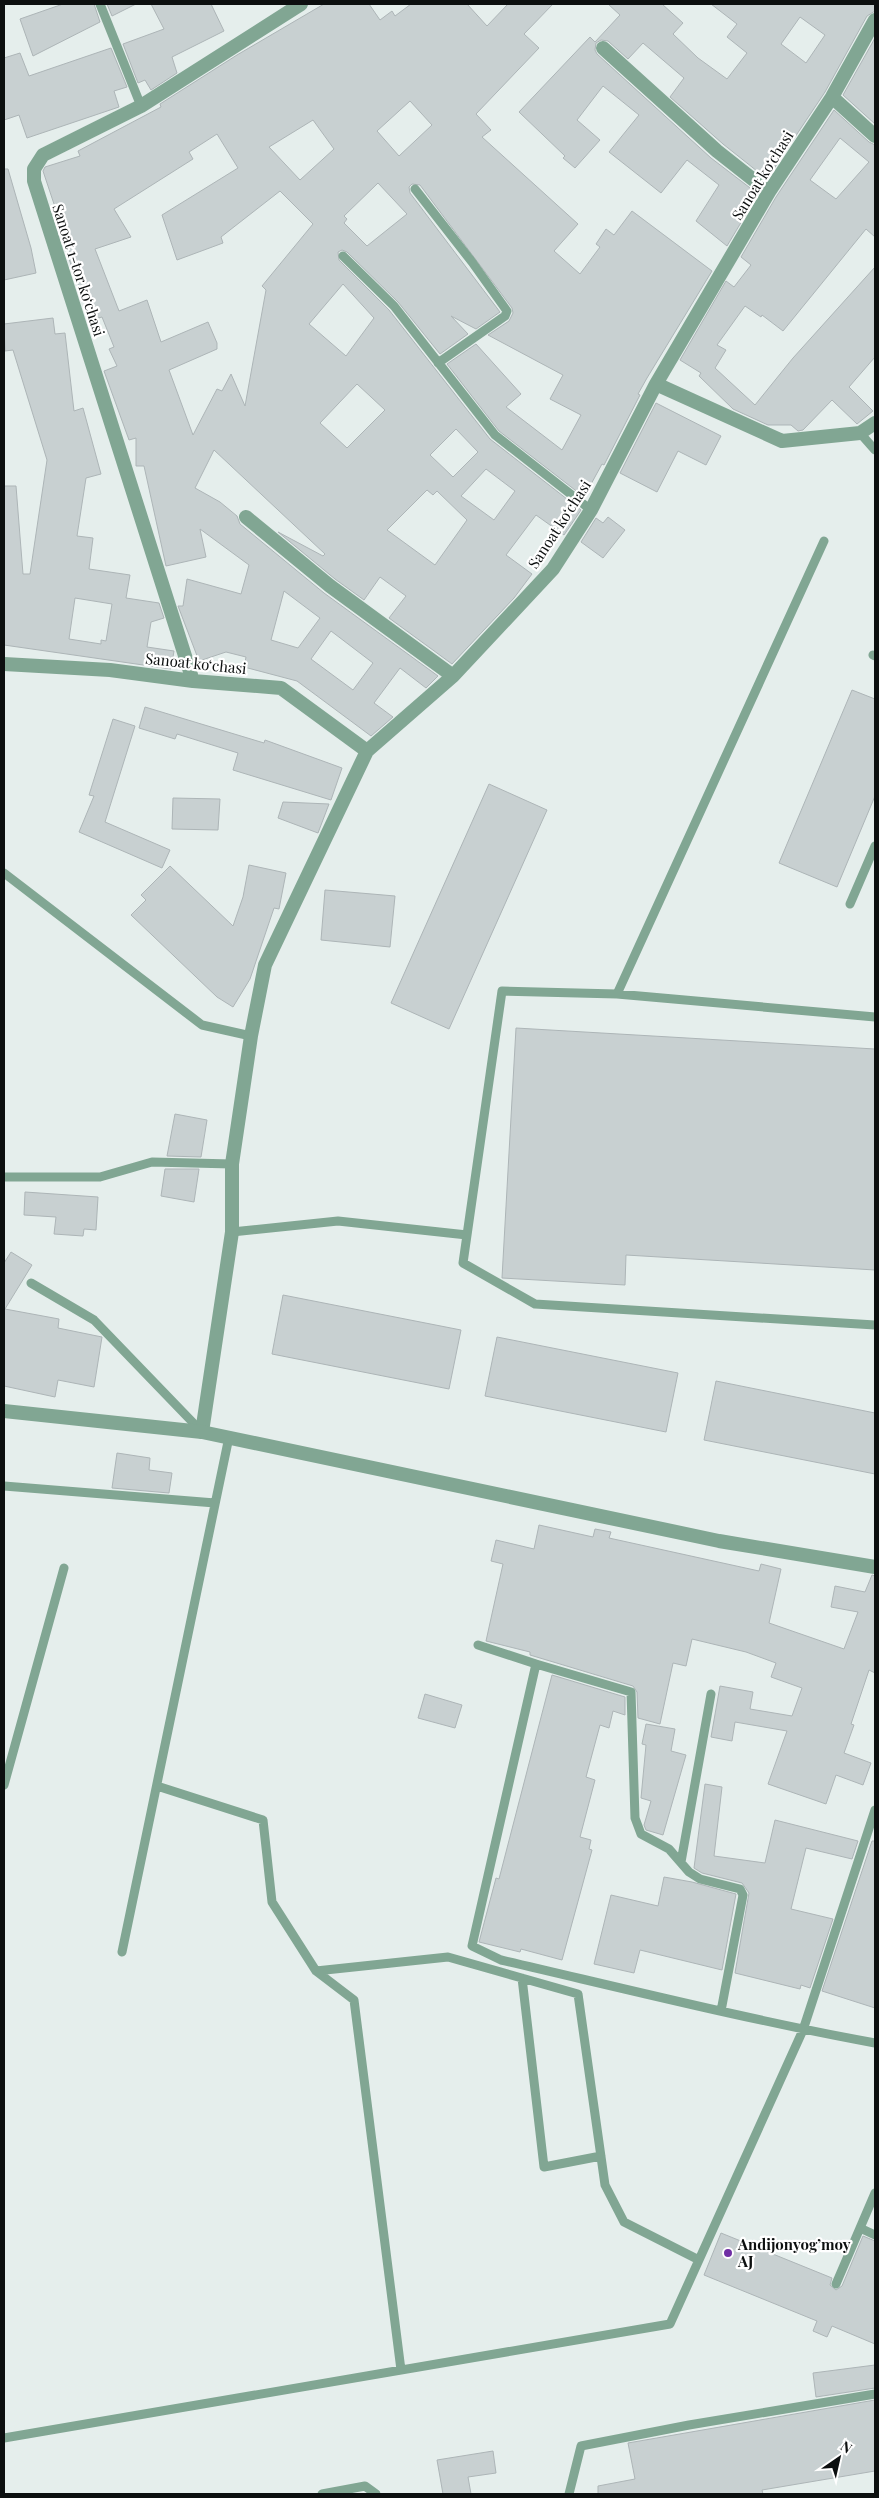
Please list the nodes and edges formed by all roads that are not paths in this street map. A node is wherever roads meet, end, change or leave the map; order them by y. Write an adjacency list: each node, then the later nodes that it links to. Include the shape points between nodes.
1 (100, 4): 6 (lane)
2 (301, 4): 6 (street, Sanoat 1-tor ko‘chasi)
3 (875, 20): 5 (street, Sanoat koʻchasi)
4 (604, 48): 9 (street, via 716,151)
5 (832, 97): 7 (street); 9 (street, Sanoat koʻchasi)
6 (141, 106): 21 (street, Sanoat 1-tor ko‘chasi, via 43,155 34,169 34,181)
7 (875, 136)
8 (415, 190): 11 (lane, via 507,311 505,316)
9 (769, 192): 12 (street, Sanoat koʻchasi)
10 (343, 256): 11 (lane, via 394,306)
11 (438, 364): 16 (lane, via 495,436)
12 (656, 384): 14 (street, via 782,441); 16 (street, Sanoat koʻchasi)
13 (875, 423): 14 (street)
14 (860, 433): 15 (lane)
15 (875, 450)
16 (591, 510): 20 (street, Sanoat koʻchasi, via 553,569)
17 (246, 517): 20 (street, via 330,586)
18 (824, 541): 26 (lane)
19 (4, 664): 21 (street, Sanoat koʻchasi, via 110,670)
20 (453, 676): 22 (street, Sanoat koʻchasi)
21 (193, 680): 22 (street, Sanoat koʻchasi, via 281,688)
22 (367, 751): 28 (street, via 265,965)
23 (875, 846): 25 (lane)
24 (4, 872): 28 (lane, via 202,1025)
25 (850, 904)
26 (617, 994): 27 (lane); 32 (lane, via 502,991)
27 (875, 1017)
28 (251, 1036): 29 (street)
29 (232, 1164): 30 (lane, via 152,1162 100,1177); 31 (street)
30 (4, 1177)
31 (232, 1232): 32 (lane, via 338,1221); 36 (street)
32 (467, 1235): 34 (lane, via 463,1263 535,1304)
33 (31, 1283): 36 (lane, via 94,1320)
34 (875, 1325)
35 (4, 1411): 36 (street)
36 (202, 1432): 37 (street)
37 (229, 1437): 39 (lane); 40 (street, via 719,1541)
38 (4, 1486): 39 (lane)
39 (215, 1504): 46 (lane)
40 (875, 1567)
41 (64, 1568): 45 (lane)
42 (478, 1645): 43 (lane)
43 (536, 1664): 48 (lane, via 631,1692 635,1818 641,1834 669,1849); 52 (lane, via 472,1946 501,1960)
44 (711, 1694): 48 (lane)
45 (4, 1785)
46 (157, 1786): 49 (lane); 50 (lane, via 263,1820 272,1902)
47 (875, 1810): 53 (lane)
48 (681, 1862): 52 (lane, via 700,1880 731,1885 743,1894)
49 (122, 1952)
50 (316, 1971): 51 (lane, via 448,1957); 61 (lane, via 354,2000)
51 (522, 1978): 55 (lane, via 578,1994); 55 (lane, via 544,2167)
52 (721, 2011): 53 (lane)
53 (803, 2030): 54 (lane); 59 (lane)
54 (875, 2043)
55 (601, 2156): 59 (lane, via 606,2185 624,2222)
56 (875, 2193): 57 (lane)
57 (860, 2228): 58 (lane); 60 (lane)
58 (875, 2235)
59 (699, 2260): 61 (lane, via 670,2324)
60 (836, 2284)
61 (401, 2370): 63 (lane)
62 (875, 2394): 66 (lane, via 581,2446)
63 (4, 2438)
64 (322, 2494): 65 (lane, via 365,2486)
65 (376, 2494)
66 (570, 2494)

